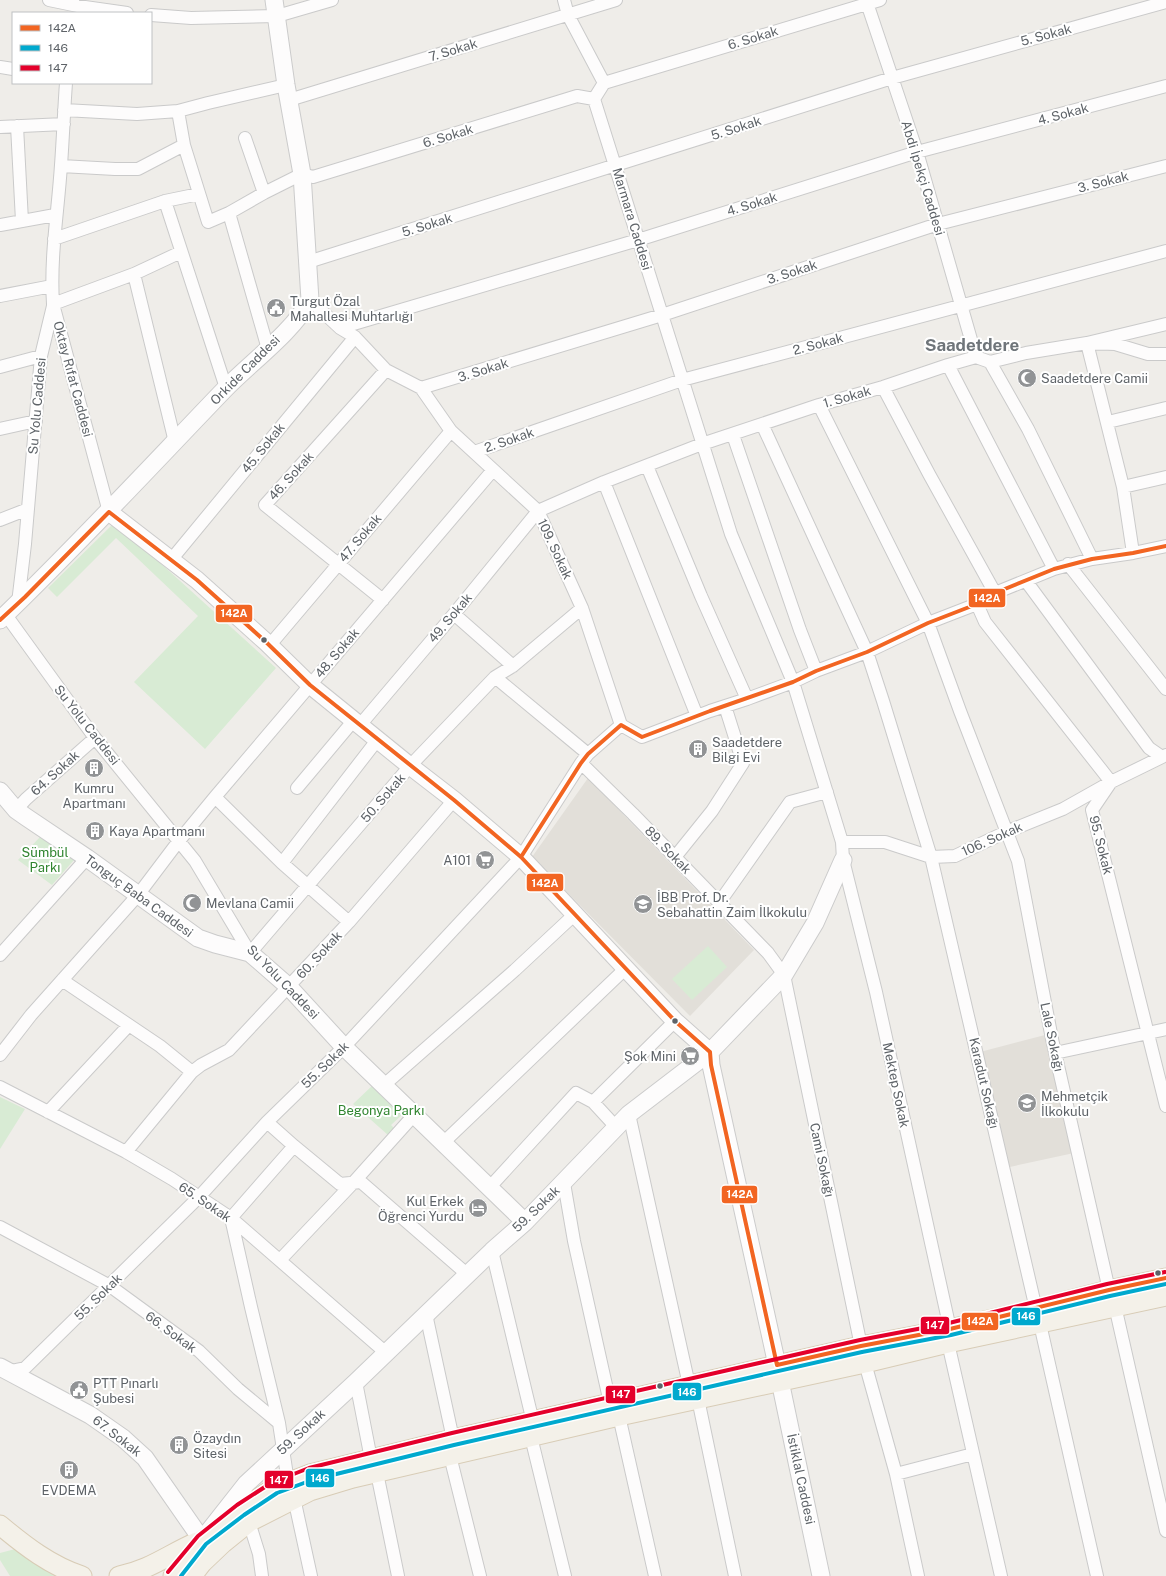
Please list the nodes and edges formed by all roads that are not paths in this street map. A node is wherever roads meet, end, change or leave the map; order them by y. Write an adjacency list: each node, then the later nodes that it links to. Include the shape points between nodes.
1 (48, 0): 8 (street)
2 (332, 0): 9 (street)
3 (564, 0): 12 (street)
4 (616, 0): 12 (street, 7. Sokak)
5 (880, 0): 6 (street, 6. Sokak)
6 (867, 2): 15 (street, Abdi İpekçi Caddesi); 16 (street, 6. Sokak)
7 (1166, 2): 15 (street, 5. Sokak)
8 (78, 6): 10 (street)
9 (276, 8): 11 (street, via 191,18); 19 (street)
10 (120, 12)
11 (152, 15)
12 (568, 15): 16 (street); 19 (street, 7. Sokak)
13 (0, 68): 14 (street)
14 (12, 69)
15 (892, 78): 28 (street, Abdi İpekçi Caddesi); 30 (street, 5. Sokak)
16 (604, 83): 20 (street)
17 (66, 84): 21 (street, Oktay Rıfat Caddesi)
18 (1166, 86): 28 (street, 4. Sokak)
19 (287, 93): 22 (street, 7. Sokak, via 208,103); 32 (street)
20 (594, 99): 30 (street, Marmara Caddesi); 32 (street, 6. Sokak, via 577,96 313,177)
21 (64, 110): 22 (street, 7. Sokak, via 137,114); 23 (street, Oktay Rıfat Caddesi)
22 (178, 111): 27 (street)
23 (64, 124): 24 (street); 29 (street, Oktay Rıfat Caddesi)
24 (17, 126): 25 (street); 38 (street)
25 (0, 127)
26 (245, 138): 33 (street)
27 (184, 145): 29 (street, via 138,169); 34 (street)
28 (917, 152): 39 (street, Abdi İpekçi Caddesi); 42 (street, 4. Sokak)
29 (61, 166): 37 (street, Oktay Rıfat Caddesi)
30 (616, 166): 42 (street, Marmara Caddesi); 45 (street, 5. Sokak)
31 (1166, 166): 39 (street, 3. Sokak)
32 (302, 174): 33 (street); 45 (street)
33 (264, 193): 36 (street)
34 (199, 194): 35 (street); 36 (street, via 208,222)
35 (165, 201): 41 (street); 44 (street)
36 (229, 213): 57 (street)
37 (55, 215): 38 (street); 41 (street, Oktay Rıfat Caddesi)
38 (22, 221): 40 (street)
39 (938, 224): 51 (street, Abdi İpekçi Caddesi); 52 (street, 3. Sokak)
40 (0, 225)
41 (54, 240): 47 (street, Oktay Rıfat Caddesi)
42 (638, 240): 52 (street, Marmara Caddesi); 54 (street, 4. Sokak)
43 (1166, 251): 51 (street, 2. Sokak)
44 (181, 252): 46 (street); 67 (street)
45 (308, 262): 49 (street)
46 (134, 274): 50 (street); 77 (street)
47 (52, 286): 48 (street); 50 (street, Oktay Rıfat Caddesi)
48 (0, 296)
49 (310, 300): 54 (street, 109. Sokak); 57 (street, Orkide Caddesi, via 303,312)
50 (53, 304): 59 (street, Su Yolu Caddesi); 87 (street, Oktay Rıfat Caddesi)
51 (961, 306): 60 (street, Abdi İpekçi Caddesi); 65 (street, 2. Sokak)
52 (662, 315): 65 (street, Marmara Caddesi); 68 (street, 3. Sokak)
53 (1166, 324): 56 (street)
54 (340, 328): 55 (street, 109. Sokak)
55 (354, 337): 64 (street, 109. Sokak); 92 (street, 45. Sokak)
56 (1087, 343): 58 (street, via 1115,344 1148,354); 61 (street); 72 (street)
57 (268, 349): 67 (street, Orkide Caddesi)
58 (1166, 354)
59 (41, 356): 63 (street); 71 (street, Su Yolu Caddesi)
60 (976, 357): 61 (street); 62 (street, 1. Sokak)
61 (990, 362): 91 (street, via 1028,429)
62 (948, 365): 66 (street, 1. Sokak); 95 (street)
63 (0, 367)
64 (386, 370): 68 (street, 109. Sokak); 93 (street, 46. Sokak, via 264,505)
65 (682, 380): 78 (street, Marmara Caddesi); 79 (street, 2. Sokak)
66 (884, 387): 69 (street, 1. Sokak); 97 (street)
67 (226, 388): 77 (street, Orkide Caddesi)
68 (421, 388): 75 (street, 109. Sokak)
69 (819, 406): 73 (street, 1. Sokak); 104 (street, Lale Sokağı)
70 (1166, 408): 72 (street)
71 (36, 421): 74 (street); 85 (street, Su Yolu Caddesi)
72 (1108, 422): 84 (street)
73 (762, 424): 76 (street, 1. Sokak); 106 (street, Karadut Sokağı)
74 (0, 429)
75 (451, 430): 79 (street, 109. Sokak); 93 (street, 47. Sokak)
76 (733, 435): 78 (street, 1. Sokak); 108 (street)
77 (175, 442): 87 (street, Orkide Caddesi)
78 (702, 444): 80 (street, 1. Sokak); 110 (street, Marmara Caddesi, via 731,534)
79 (474, 452): 81 (street, 109. Sokak)
80 (647, 466): 83 (street, 1. Sokak); 113 (street)
81 (494, 470): 86 (street, 109. Sokak); 98 (street, 48. Sokak)
82 (1166, 477): 84 (street)
83 (604, 482): 86 (street, 1. Sokak); 115 (street)
84 (1123, 487): 90 (street)
85 (28, 509): 88 (street); 99 (street, Su Yolu Caddesi)
86 (538, 511): 101 (street, 109. Sokak); 102 (street, 49. Sokak)
87 (109, 512): 92 (street); 99 (street, Orkide Caddesi)
88 (0, 520)
89 (1166, 546): 90 (street)
90 (1133, 553): 91 (street)
91 (1092, 559): 94 (street)
92 (171, 560): 105 (street, via 197,580)
93 (338, 564): 98 (street, 46. Sokak); 105 (street, 47. Sokak)
94 (1068, 564): 95 (street); 112 (street)
95 (1054, 569): 96 (street)
96 (1026, 581): 97 (street); 120 (street, via 1149,748)
97 (995, 593): 100 (street)
98 (383, 600): 111 (street, 48. Sokak)
99 (18, 603): 103 (street, Orkide Caddesi)
100 (977, 604): 104 (street); 123 (street, via 985,622)
101 (582, 608): 107 (street, 50. Sokak); 117 (street, 109. Sokak)
102 (454, 614): 107 (street); 116 (street, 49. Sokak)
103 (3, 618): 118 (street, Su Yolu Caddesi)
104 (928, 623): 106 (street); 129 (street, Lale Sokağı)
105 (269, 646): 111 (street)
106 (867, 652): 108 (street); 133 (street, Karadut Sokağı)
107 (513, 666): 109 (street, 50. Sokak)
108 (816, 671): 110 (street)
109 (494, 677): 121 (street, 89. Sokak); 122 (street, 50. Sokak)
110 (793, 682): 113 (street); 125 (street, Mektep Sokak)
111 (310, 685): 116 (street); 126 (street, 48. Sokak)
112 (1166, 689)
113 (747, 699): 114 (street)
114 (725, 706): 115 (street); 132 (street, via 743,763 712,811)
115 (697, 716): 117 (street, via 642,737)
116 (357, 722): 119 (street); 124 (street, 49. Sokak)
117 (621, 725): 121 (street, 55. Sokak)
118 (95, 738): 128 (street, 64. Sokak, via 26,799); 130 (street, Su Yolu Caddesi)
119 (378, 740): 122 (street); 137 (street)
120 (1164, 756): 123 (street, 106. Sokak)
121 (585, 758): 132 (street, 89. Sokak); 135 (street, 55. Sokak)
122 (410, 766): 127 (street); 138 (street, 50. Sokak)
123 (1111, 782): 129 (street, 106. Sokak, via 1063,809); 152 (street, 95. Sokak, via 1092,810)
124 (297, 788)
125 (827, 792): 131 (street, Mektep Sokak); 140 (street, via 790,802)
126 (215, 797): 130 (street, 48. Sokak); 137 (street)
127 (454, 800): 135 (street); 142 (street, 60. Sokak)
128 (6, 804): 134 (street, Tonguç Baba Caddesi)
129 (1006, 832): 133 (street, 106. Sokak, via 955,856); 155 (street, Lale Sokağı, via 1018,861)
130 (178, 842): 139 (street, 48. Sokak); 143 (street, Su Yolu Caddesi, via 195,861)
131 (842, 842): 133 (street, 106. Sokak, via 885,842); 136 (street, Mektep Sokak)
132 (675, 857): 140 (street, 89. Sokak)
133 (930, 857): 185 (street, Karadut Sokağı)
134 (87, 858): 139 (street, Tonguç Baba Caddesi); 144 (street)
135 (521, 858): 141 (street); 153 (street, 55. Sokak)
136 (843, 860): 146 (street, 59. Sokak, via 815,923); 186 (street, Mektep Sokak, via 876,992)
137 (282, 862): 138 (street)
138 (308, 885): 142 (street); 143 (street, 50. Sokak)
139 (138, 895): 143 (street, Tonguç Baba Caddesi, via 198,938); 147 (street, 48. Sokak)
140 (719, 903): 146 (street, 89. Sokak, via 768,953)
141 (574, 915): 145 (street); 158 (street)
142 (349, 922): 148 (street, 60. Sokak)
143 (250, 952): 148 (street, Su Yolu Caddesi)
144 (0, 955)
145 (625, 969): 149 (street); 167 (street)
146 (784, 975): 154 (street, 59. Sokak); 188 (street, Cami Sokağı)
147 (62, 980): 150 (street); 156 (street, 48. Sokak)
148 (289, 987): 153 (street, Su Yolu Caddesi); 157 (street, 60. Sokak, via 229,1050)
149 (675, 1021): 154 (street); 160 (street)
150 (129, 1025): 157 (street); 162 (street)
151 (1166, 1029): 152 (street)
152 (1149, 1032): 155 (street); 161 (street, 95. Sokak)
153 (344, 1047): 158 (street, Su Yolu Caddesi); 165 (street, 55. Sokak)
154 (710, 1052): 163 (street, 59. Sokak); 190 (street, İstiklal Caddesi)
155 (1055, 1053): 183 (street, Lale Sokağı)
156 (0, 1055)
157 (192, 1072): 169 (street, 60. Sokak)
158 (384, 1085): 164 (street, Su Yolu Caddesi)
159 (0, 1087): 162 (street, 65. Sokak)
160 (593, 1102): 166 (street); 172 (street, via 576,1093)
161 (1166, 1106)
162 (48, 1112): 169 (street, 65. Sokak)
163 (629, 1114): 166 (street, 59. Sokak); 192 (street)
164 (414, 1115): 167 (street, Su Yolu Caddesi); 170 (street)
165 (267, 1122): 168 (street); 173 (street, 55. Sokak)
166 (616, 1126): 171 (street, 59. Sokak)
167 (444, 1142): 172 (street, Su Yolu Caddesi)
168 (294, 1146): 170 (street, via 340,1184); 174 (street)
169 (126, 1152): 173 (street, 65. Sokak)
170 (353, 1183): 178 (street); 179 (street, via 361,1182)
171 (564, 1183): 175 (street, 59. Sokak); 193 (street, via 574,1241)
172 (489, 1188): 175 (street, Su Yolu Caddesi)
173 (199, 1197): 174 (street, 65. Sokak); 181 (street, 55. Sokak)
174 (231, 1218): 178 (street, 65. Sokak); 194 (street)
175 (525, 1222): 177 (street, 59. Sokak)
176 (0, 1227): 181 (street, 66. Sokak)
177 (492, 1251): 179 (street, 59. Sokak); 195 (street)
178 (280, 1260): 187 (street, 65. Sokak)
179 (468, 1275): 184 (street, 59. Sokak)
180 (1166, 1278): 183 (main road)
181 (110, 1286): 189 (street, 55. Sokak, via 25,1368); 194 (street, 66. Sokak, via 199,1351 238,1389)
182 (1166, 1296): 183 (main road)
183 (1112, 1298): 185 (main road); 204 (street, Lale Sokağı)
184 (426, 1314): 187 (street, 59. Sokak); 196 (street)
185 (1038, 1316): 186 (main road); 222 (street, Karadut Sokağı)
186 (949, 1336): 188 (main road); 198 (street, Mektep Sokak)
187 (385, 1352): 191 (street, 59. Sokak)
188 (863, 1354): 190 (main road); 200 (street, Cami Sokağı)
189 (2, 1372): 205 (street, 67. Sokak, via 90,1415 123,1438 145,1458)
190 (778, 1373): 192 (main road); 219 (street, İstiklal Caddesi)
191 (356, 1382): 197 (street, 59. Sokak); 199 (street)
192 (693, 1392): 193 (main road); 218 (street)
193 (614, 1410): 195 (main road); 217 (street)
194 (279, 1423): 197 (street)
195 (532, 1429): 196 (main road); 216 (street)
196 (451, 1447): 199 (main road); 215 (street)
197 (284, 1448): 201 (street); 205 (street, 59. Sokak, via 246,1484)
198 (973, 1454): 200 (street); 221 (street, Mektep Sokak)
199 (374, 1466): 201 (main road, via 346,1480 310,1491); 214 (street)
200 (896, 1474): 220 (street, Cami Sokağı)
201 (291, 1490): 202 (main road); 205 (main road, via 269,1492); 213 (street)
202 (249, 1522): 206 (main road); 212 (street, via 259,1554)
203 (0, 1525): 207 (main road, via 49,1562)
204 (1166, 1531)
205 (202, 1540): 208 (main road, via 178,1550 152,1566); 209 (main road)
206 (223, 1543): 210 (main road); 211 (main road)
207 (82, 1576)
208 (119, 1576)
209 (173, 1576)
210 (192, 1576)
211 (206, 1576)
212 (262, 1576)
213 (311, 1576)
214 (398, 1576)
215 (480, 1576)
216 (565, 1576)
217 (655, 1576)
218 (735, 1576)
219 (821, 1576)
220 (918, 1576)
221 (1001, 1576)
222 (1097, 1576)

